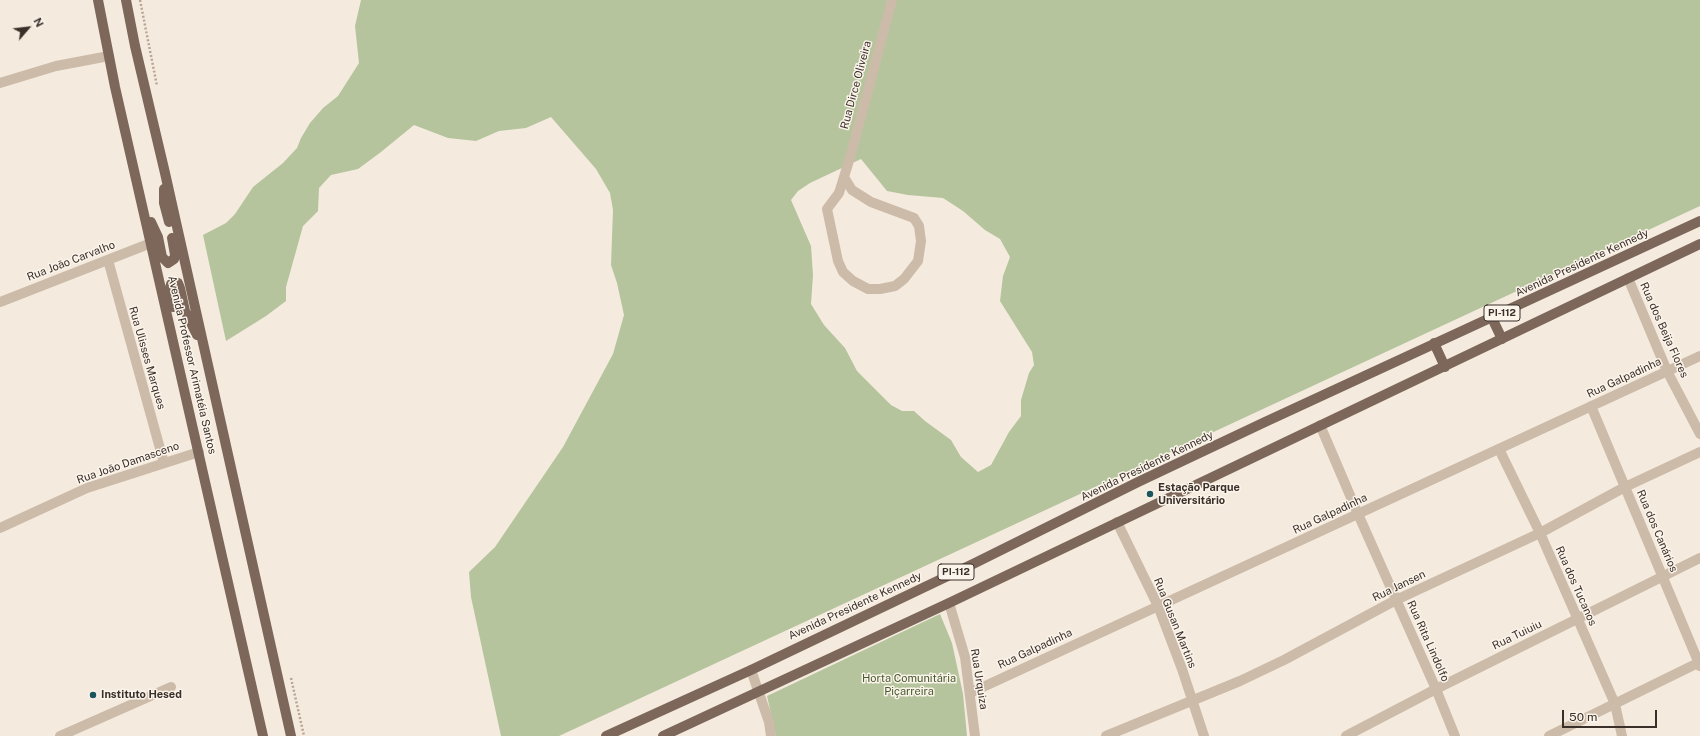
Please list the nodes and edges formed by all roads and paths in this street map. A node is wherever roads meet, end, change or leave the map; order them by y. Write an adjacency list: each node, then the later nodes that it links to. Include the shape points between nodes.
1 (98, 0): 4 (main road, Avenida Professor Arimatéia Santos)
2 (126, 0): 6 (main road, Avenida Professor Arimatéia Santos)
3 (892, 0): 7 (street, Rua Dirce Oliveira)
4 (108, 56): 5 (street, via 56,66); 8 (main road, Avenida Professor Arimatéia Santos)
5 (0, 82)
6 (165, 173): 8 (main road, via 164,203 175,249 171,262 168,263 162,257 158,237); 18 (main road, Avenida Professor Arimatéia Santos)
7 (844, 176): 7 (street, Rua Dirce Oliveira, via 839,193 827,209 838,262 843,272 868,289 895,286 918,261 921,252 919,226 914,218 871,202 852,190)
8 (142, 204): 10 (main road, Avenida Professor Arimatéia Santos)
9 (1700, 221): 15 (main road, Avenida Presidente Kennedy / PI-112)
10 (151, 243): 12 (street, Rua João Carvalho); 20 (main road, Avenida Professor Arimatéia Santos)
11 (1700, 244): 13 (main road, PI-112)
12 (108, 260): 14 (street, Rua João Carvalho); 29 (street, Rua Ulisses Marques)
13 (1628, 278): 16 (main road, PI-112); 22 (street, Rua dos Beija Flores)
14 (0, 302)
15 (1492, 318): 16 (main road); 17 (main road, Avenida Presidente Kennedy / PI-112)
16 (1502, 339): 21 (main road, PI-112)
17 (1434, 344): 21 (main road); 42 (main road, Avenida Presidente Kennedy / PI-112, via 1138,482 1001,551)
18 (204, 349): 20 (main road, via 185,311 178,283 175,282 171,284 170,289 178,333); 51 (main road, Avenida Professor Arimatéia Santos)
19 (1700, 356): 22 (street, Rua Galpadinha)
20 (178, 358): 27 (main road, Avenida Professor Arimatéia Santos)
21 (1445, 367): 24 (main road, PI-112)
22 (1667, 371): 23 (street, Rua Galpadinha); 25 (street, Rua dos Beija Flores)
23 (1591, 406): 26 (street, Rua Galpadinha); 30 (street, Rua dos Canários)
24 (1320, 425): 31 (street, Rua Rita Lindolfo); 32 (main road, PI-112)
25 (1700, 434)
26 (1498, 449): 31 (street, Rua Galpadinha); 34 (street, Rua dos Tucanos)
27 (199, 452): 29 (street, Rua João Damasceno); 50 (main road, Avenida Professor Arimatéia Santos)
28 (1700, 452): 30 (street, Rua Jansen)
29 (164, 462): 33 (street, Rua João Damasceno, via 87,488)
30 (1625, 487): 34 (street, Rua Jansen); 36 (street, Rua dos Canários)
31 (1358, 514): 37 (street, Rua Rita Lindolfo); 39 (street, Rua Galpadinha)
32 (1116, 522): 38 (main road, PI-112); 39 (street, Rua Gusan Martins)
33 (0, 528)
34 (1540, 533): 37 (street, Rua Jansen); 40 (street, Rua dos Tucanos)
35 (1700, 558): 36 (street, Rua Tuiuiu)
36 (1663, 576): 40 (street, Rua Tuiuiu); 41 (street, Rua dos Canários)
37 (1396, 600): 44 (street, Rua Rita Lindolfo); 47 (street, Rua Jansen, via 1284,660)
38 (949, 603): 45 (main road, PI-112); 46 (street, Rua Urquiza, via 965,657)
39 (1158, 606): 46 (street, Rua Galpadinha); 47 (street, Rua Gusan Martins)
40 (1578, 619): 44 (street, Rua Tuiuiu); 48 (street, Rua dos Tucanos)
41 (1700, 663): 48 (street)
42 (751, 670): 45 (street); 52 (main road, Avenida Presidente Kennedy / PI-112)
43 (171, 687): 49 (street)
44 (1436, 689): 58 (street, Rua Tuiuiu); 59 (street, Rua Rita Lindolfo)
45 (759, 691): 53 (main road, PI-112); 54 (street)
46 (970, 693): 55 (street, Rua Urquiza)
47 (1192, 700): 56 (street, Rua Jansen); 57 (street, Rua Gusan Martins)
48 (1615, 704): 60 (street); 61 (street, Rua dos Tucanos)
49 (60, 736)
50 (263, 736)
51 (291, 736)
52 (606, 736)
53 (663, 736)
54 (771, 736)
55 (975, 736)
56 (1106, 736)
57 (1204, 736)
58 (1346, 736)
59 (1455, 736)
60 (1549, 736)
61 (1622, 736)

